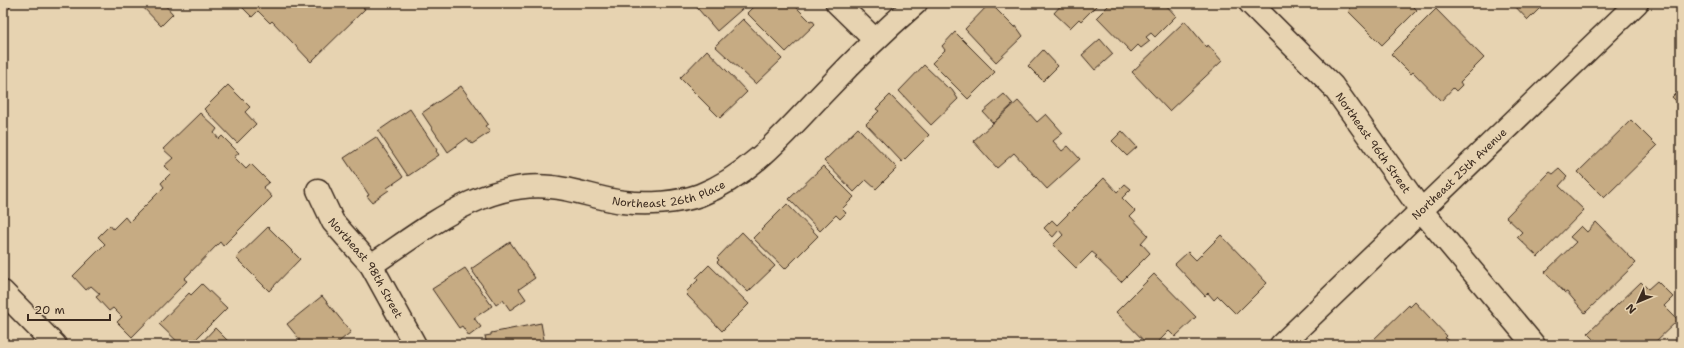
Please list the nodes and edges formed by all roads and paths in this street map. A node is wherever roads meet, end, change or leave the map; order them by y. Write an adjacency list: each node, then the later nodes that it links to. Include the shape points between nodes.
1 (838, 3): 5 (street)
2 (916, 3): 5 (street, Northeast 26th Place)
3 (1250, 3): 7 (street, Northeast 96th Street, via 1332,85)
4 (1637, 3): 7 (street, Northeast 25th Avenue)
5 (874, 40): 8 (street, Northeast 26th Place, via 772,146 730,180 699,195 661,203 624,202 550,187 519,187 484,197 452,212)
6 (318, 190): 8 (street, Northeast 98th Street, via 333,222)
7 (1421, 210): 12 (street, Northeast 25th Avenue); 13 (street, Northeast 96th Street)
8 (371, 265): 11 (street, Northeast 98th Street)
9 (3, 292): 10 (street)
10 (55, 345)
11 (415, 345)
12 (1281, 345)
13 (1534, 345)

